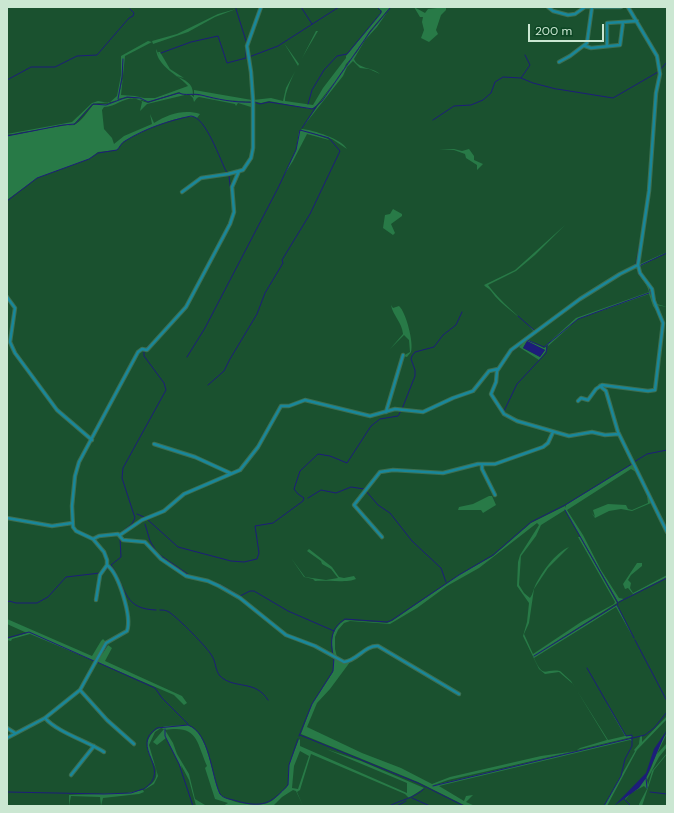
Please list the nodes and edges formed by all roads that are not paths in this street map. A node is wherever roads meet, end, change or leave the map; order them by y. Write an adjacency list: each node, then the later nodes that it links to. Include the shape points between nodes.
1 (260, 7): 11 (street, via 247,46 251,72 252,151 245,168)
2 (548, 7): 3 (street, via 568,15)
3 (592, 7): 4 (street); 8 (street, via 589,36)
4 (622, 7)
5 (628, 7): 6 (street)
6 (637, 21): 7 (street); 13 (street, via 657,56 660,74 656,93 649,191)
7 (622, 22): 9 (street, via 607,24); 9 (street, via 621,45)
8 (585, 46): 9 (street); 10 (street)
9 (606, 46)
10 (559, 62)
11 (239, 171): 12 (street, via 201,178); 24 (street, via 232,188 232,221 200,283 186,306 166,330 147,350 142,349 138,352)
12 (182, 192)
13 (638, 265): 16 (street, via 580,299 511,350); 18 (street, via 640,273 652,289 663,323 656,388 651,391)
14 (7, 297): 24 (street, via 15,308 10,342 15,353 57,410)
15 (403, 355): 21 (street)
16 (498, 369): 21 (street, via 489,370 474,391 453,398 431,410 414,413 395,409); 22 (street, via 490,396 501,412 511,419)
17 (600, 386): 18 (street); 19 (street); 20 (street, via 588,400 581,398)
18 (612, 386): 19 (street)
19 (606, 391): 23 (street)
20 (578, 401)
21 (386, 412): 27 (street, via 370,416 305,400 281,406 242,468)
22 (553, 432): 23 (street, via 570,436 592,432 605,435); 26 (street, via 548,443 538,449 495,464)
23 (619, 434): 31 (street)
24 (92, 440): 30 (street, via 76,470)
25 (154, 444): 27 (street, via 195,457)
26 (482, 464): 28 (street); 33 (street, via 440,474 393,470 378,474 354,505)
27 (230, 473): 32 (street, via 184,494 164,510 142,520)
28 (495, 495)
29 (7, 518): 30 (street, via 52,526)
30 (72, 523): 34 (street, via 76,531)
31 (667, 532)
32 (120, 535): 34 (street, via 99,536); 38 (street, via 123,540 145,542 161,559 186,576 219,586 240,598 286,635 315,646 339,660 347,662 372,646 378,646)
33 (382, 537)
34 (93, 539): 35 (street, via 106,554)
35 (107, 565): 36 (street, via 101,574); 37 (street, via 122,594 128,615 128,628 106,643)
36 (96, 600)
37 (80, 690): 39 (street); 43 (street, via 106,720)
38 (459, 694)
39 (45, 718): 41 (street); 44 (street, via 65,732)
40 (7, 728): 41 (street)
41 (15, 733): 42 (street)
42 (7, 738)
43 (134, 744)
44 (94, 746): 45 (street); 46 (street)
45 (104, 752)
46 (71, 775)

